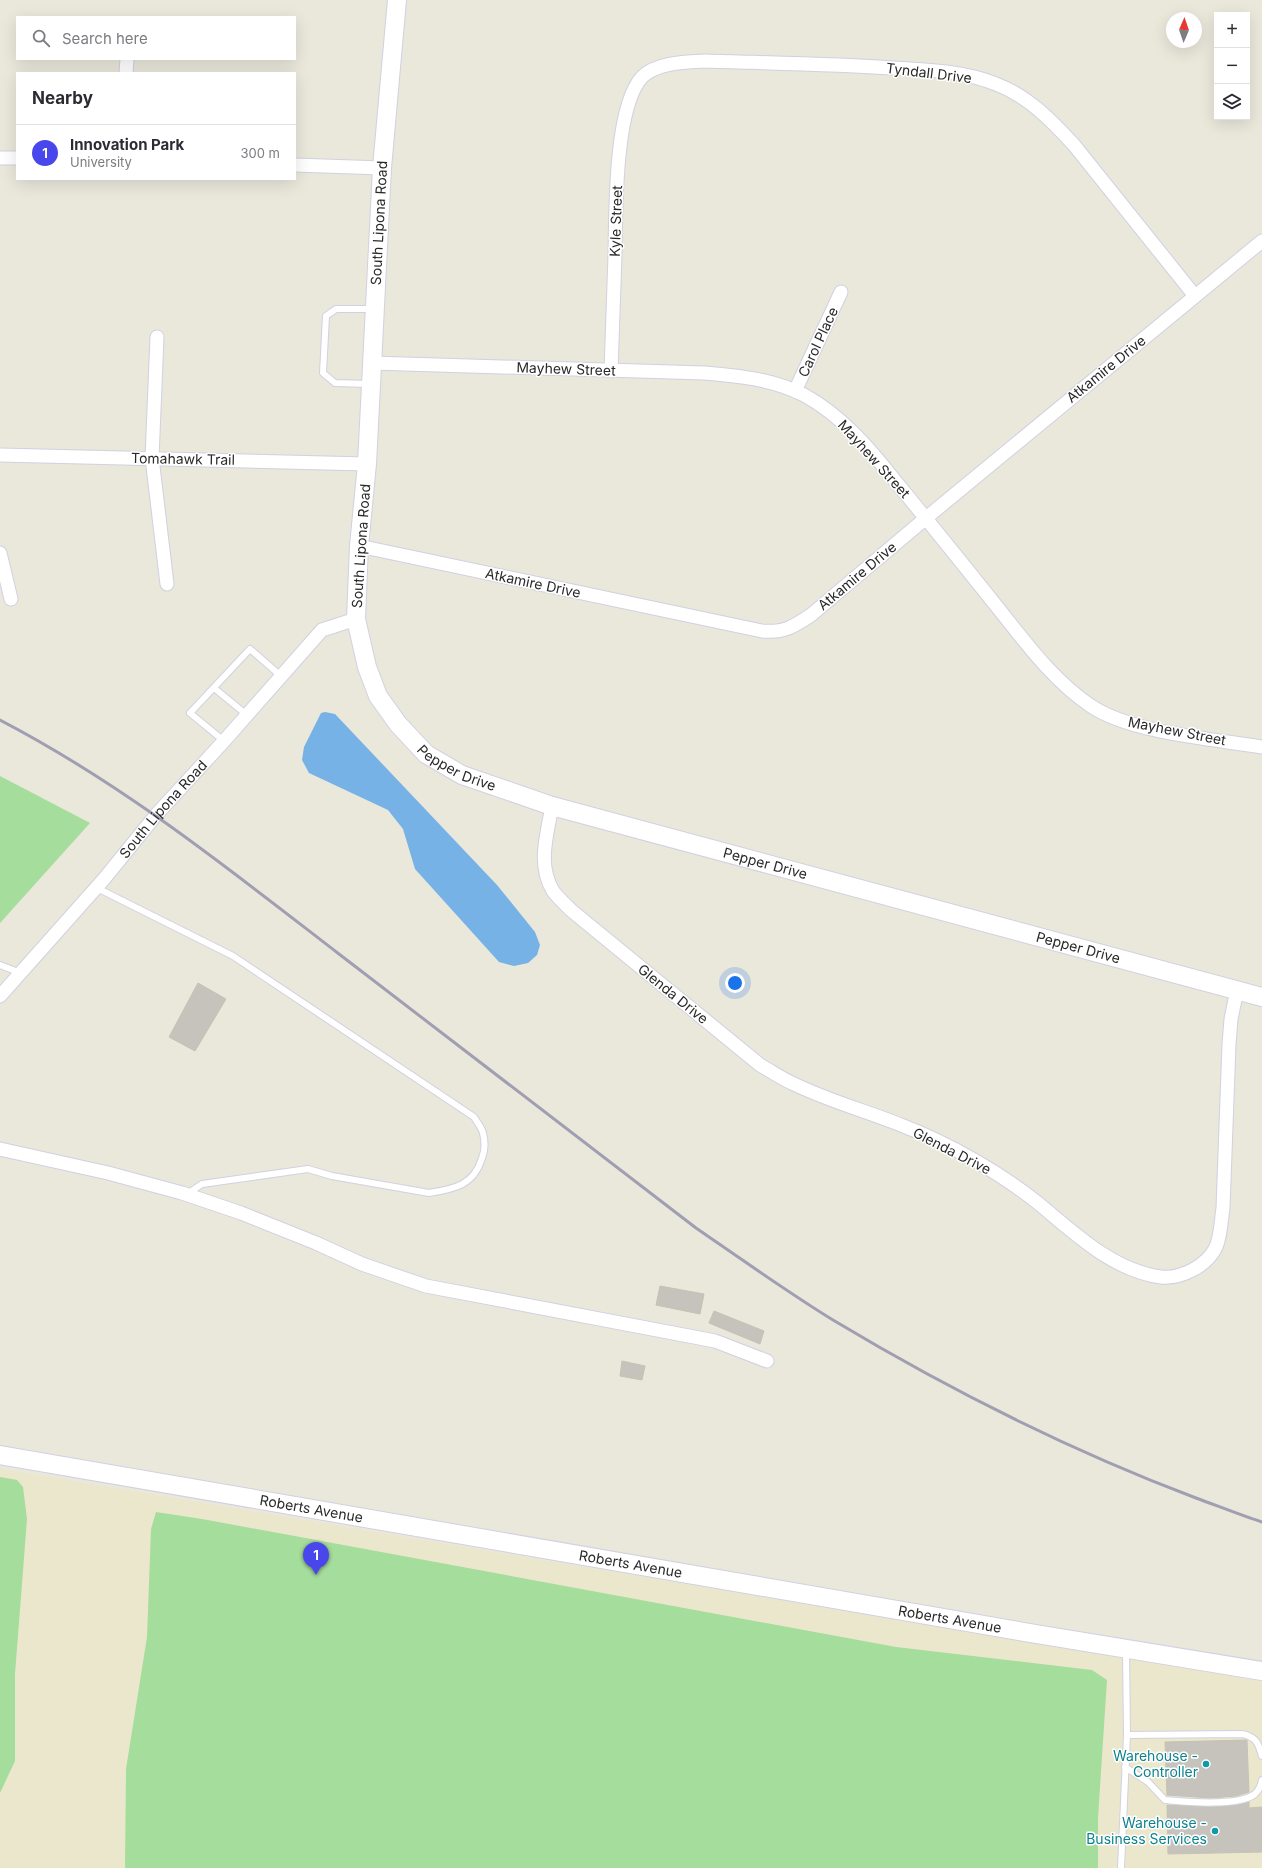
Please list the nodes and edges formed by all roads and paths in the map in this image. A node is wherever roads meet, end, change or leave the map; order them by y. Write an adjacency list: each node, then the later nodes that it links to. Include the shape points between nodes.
1 (397, 0): 8 (street, South Lipona Road)
2 (127, 60): 3 (street)
3 (126, 72)
4 (643, 77): 11 (street, Tyndall Drive, via 661,67 706,61 869,66 935,71 996,83 1017,94 1055,124); 15 (street, Kyle Street, via 635,86 627,107 618,161)
5 (0, 158): 6 (street)
6 (16, 158)
7 (296, 166): 8 (street)
8 (382, 168): 12 (street, South Lipona Road)
9 (1262, 241): 11 (street, Atkamire Drive)
10 (841, 292): 17 (street, Carol Place)
11 (1195, 296): 21 (street, Atkamire Drive)
12 (374, 309): 14 (street, South Lipona Road); 16 (lane, via 336,309 326,316 323,373 335,383)
13 (157, 337): 19 (street)
14 (372, 364): 15 (street, Mayhew Street); 16 (street, South Lipona Road)
15 (611, 371): 17 (street, Mayhew Street, via 704,373 746,377)
16 (371, 384): 20 (street, South Lipona Road)
17 (795, 391): 21 (street, Mayhew Street, via 827,410 854,433)
18 (0, 455): 19 (street, Tomahawk Trail)
19 (152, 458): 20 (street, Tomahawk Trail); 24 (street)
20 (367, 464): 22 (street, South Lipona Road)
21 (926, 518): 22 (street, Atkamire Drive, via 811,615 795,626 774,632); 31 (street, Mayhew Street, via 1025,642 1061,681 1090,706 1136,725)
22 (359, 546): 26 (street, South Lipona Road)
23 (0, 553): 25 (street)
24 (167, 584)
25 (11, 599)
26 (356, 619): 27 (street, South Lipona Road, via 322,630); 32 (street, Pepper Drive, via 367,666 378,696 398,724 426,754 462,775)
27 (282, 676): 28 (lane, via 250,649); 29 (street, South Lipona Road)
28 (214, 688): 29 (lane); 30 (lane, via 190,713)
29 (247, 715): 30 (street, South Lipona Road)
30 (224, 741): 33 (street, South Lipona Road, via 156,815)
31 (1262, 747)
32 (552, 806): 36 (street, Pepper Drive); 36 (street, Glenda Drive, via 544,857 545,875 554,892 572,911 754,1060 793,1084 902,1125 962,1154 1000,1176 1074,1234 1126,1267 1139,1272 1161,1277 1175,1276 1193,1270 1206,1260 1216,1247 1222,1208 1231,1019)
33 (97, 888): 35 (street, South Lipona Road); 40 (lane, via 233,956 474,1117 483,1133 484,1152 479,1170 470,1180 442,1191 429,1193 332,1176 308,1169 202,1184)
34 (0, 965): 35 (lane)
35 (20, 973): 37 (street, South Lipona Road)
36 (1237, 990): 38 (street, Pepper Drive)
37 (0, 996)
38 (1262, 997)
39 (0, 1149): 40 (street, via 108,1173)
40 (186, 1195): 41 (street, via 241,1213 362,1264 426,1286 715,1341)
41 (767, 1361)
42 (0, 1455): 43 (street, Roberts Avenue)
43 (1126, 1649): 44 (street, Roberts Avenue); 45 (lane)
44 (1262, 1671)
45 (1127, 1735): 46 (lane, via 1242,1734 1252,1736 1259,1745); 47 (lane)
46 (1262, 1756)
47 (1125, 1767): 48 (lane, via 1148,1782 1165,1800 1236,1801 1254,1794 1260,1788); 49 (lane)
48 (1262, 1780)
49 (1121, 1868)

